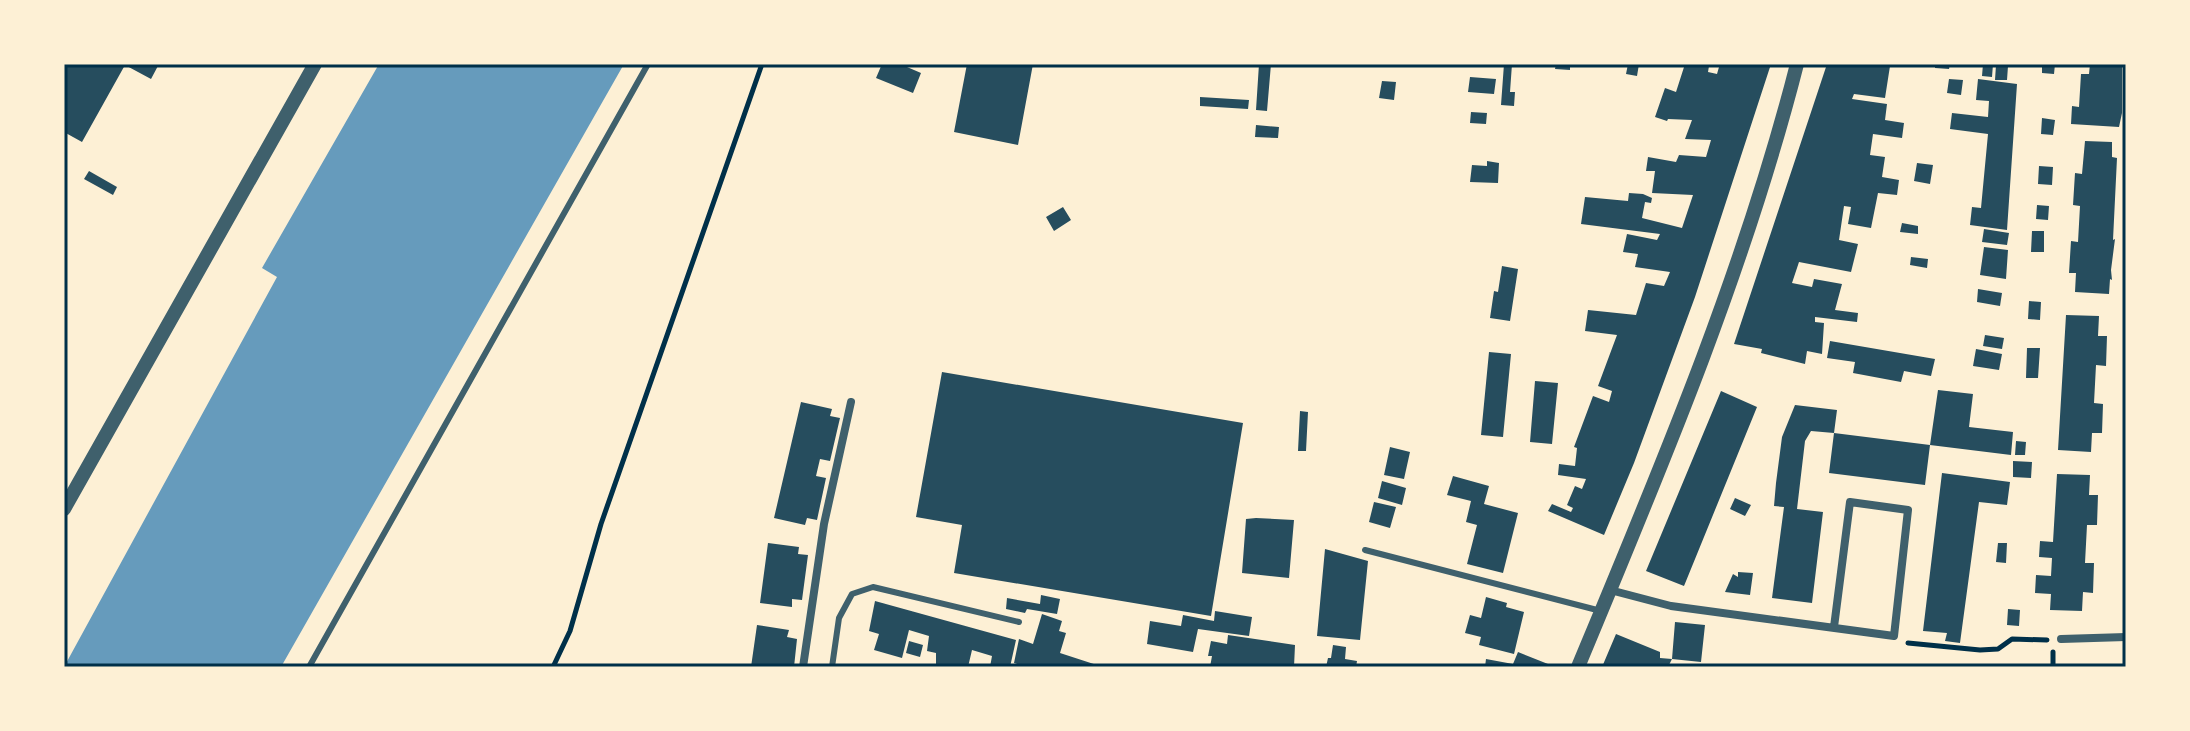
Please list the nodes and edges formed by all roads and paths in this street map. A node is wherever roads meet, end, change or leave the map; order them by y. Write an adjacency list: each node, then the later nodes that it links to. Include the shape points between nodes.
1 (315, 64): 6 (street)
2 (648, 64): 15 (lane)
3 (762, 64): 16 (path, via 601,524 570,631)
4 (1797, 64): 8 (street, via 1776,147 1687,403)
5 (851, 402): 17 (street, via 824,524)
6 (64, 509)
7 (1365, 550): 9 (lane)
8 (1610, 590): 9 (street); 11 (street, via 1671,606)
9 (1601, 611): 19 (street)
10 (1019, 622): 18 (lane, via 873,587 852,594 839,618)
11 (1834, 627): 12 (street); 12 (street, via 1850,502 1908,510)
12 (1894, 636): 14 (path, via 1906,643 1980,650 1998,649 2012,639)
13 (2126, 637): 14 (street)
14 (2057, 639)
15 (309, 667)
16 (553, 667)
17 (803, 667)
18 (832, 667)
19 (1578, 667)

